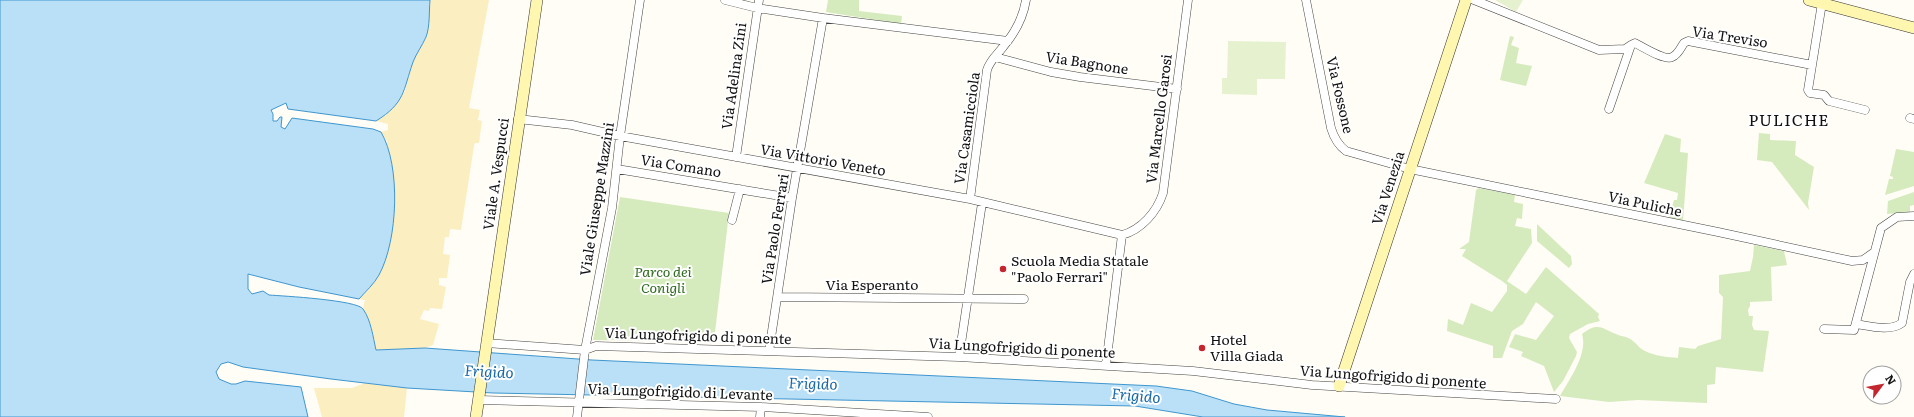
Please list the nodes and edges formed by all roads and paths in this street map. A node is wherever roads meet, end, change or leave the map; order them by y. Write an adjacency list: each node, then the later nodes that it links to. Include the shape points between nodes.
1 (537, 0): 20 (main road, Viale A. Vespucci)
2 (640, 0): 21 (street, Viale Giuseppe Mazzini)
3 (725, 0): 10 (street)
4 (1026, 0): 13 (street, Via Casamicciola, via 1020,24)
5 (1188, 0): 17 (street, Via Marcello Garosi)
6 (1306, 0): 25 (street, Via Fossone, via 1331,128 1339,145 1346,152)
7 (1466, 0): 25 (main road, Via Venezia)
8 (1474, 0): 14 (street, via 1599,50 1619,50)
9 (1814, 1): 12 (main road); 16 (street)
10 (758, 4): 11 (street); 22 (street, Via Adelina Zini)
11 (823, 18): 13 (street); 23 (street, Via Paolo Ferrari)
12 (1914, 28)
13 (1008, 41): 15 (street, Via Casamicciola)
14 (1632, 45): 16 (street, Via Treviso, via 1635,43 1666,58 1672,58 1684,43 1688,42); 18 (street)
15 (994, 57): 17 (street, Via Bagnone, via 1073,75); 28 (street, Via Casamicciola, via 987,70)
16 (1812, 65): 19 (street, via 1808,90 1810,93 1824,95 1829,101)
17 (1177, 89): 32 (street, Via Marcello Garosi, via 1161,199 1154,211 1136,230)
18 (1609, 110)
19 (1865, 110)
20 (518, 119): 21 (street, Via Vittorio Veneto, via 572,125); 40 (main road, Viale A. Vespucci)
21 (620, 136): 22 (street, Via Vittorio Veneto); 24 (street, Viale Giuseppe Mazzini)
22 (736, 157): 23 (street, Via Vittorio Veneto)
23 (799, 168): 27 (street, Via Paolo Ferrari); 28 (street, Via Vittorio Veneto)
24 (617, 169): 26 (street, Via Comano); 42 (street, Viale Giuseppe Mazzini)
25 (1410, 169): 33 (street, Via Puliche, via 1852,261 1863,260); 45 (main road, Via Venezia)
26 (740, 189): 27 (street, Via Comano); 31 (street)
27 (792, 198): 35 (street, Via Paolo Ferrari)
28 (970, 199): 29 (street, Via Vittorio Veneto)
29 (982, 203): 32 (street, Via Vittorio Veneto); 36 (street)
30 (1914, 216): 33 (street, via 1897,217 1881,228)
31 (732, 220)
32 (1122, 235): 44 (street)
33 (1873, 253): 38 (street)
34 (1914, 274): 38 (street, via 1902,323 1882,328)
35 (778, 297): 36 (street, Via Esperanto); 41 (street, Via Paolo Ferrari)
36 (967, 298): 37 (street, Via Esperanto); 43 (street)
37 (1024, 299)
38 (1856, 324): 39 (street, via 1854,330)
39 (1824, 329)
40 (486, 347): 42 (street, Via Lungofrigido di ponente); 46 (main road, Viale A. Vespucci)
41 (769, 351): 42 (street, Via Lungofrigido di ponente, via 596,346); 43 (street, Via Lungofrigido di ponente)
42 (584, 353): 47 (street, Viale Giuseppe Mazzini)
43 (959, 357): 44 (street, Via Lungofrigido di ponente)
44 (1106, 365): 45 (street, Via Lungofrigido di ponente)
45 (1339, 386): 48 (street, Via Lungofrigido di ponente)
46 (479, 398): 47 (street, Via Lungofrigido di Levante); 50 (main road, Viale A. Vespucci)
47 (579, 399): 49 (street, Via Lungofrigido di Levante); 51 (street, Viale Giuseppe Mazzini)
48 (1556, 399)
49 (761, 407): 52 (street); 53 (street, Via Lungofrigido di Levante)
50 (476, 417)
51 (577, 417)
52 (760, 417)
53 (912, 417): 54 (street, Via Lungofrigido di Levante)
54 (928, 417)

